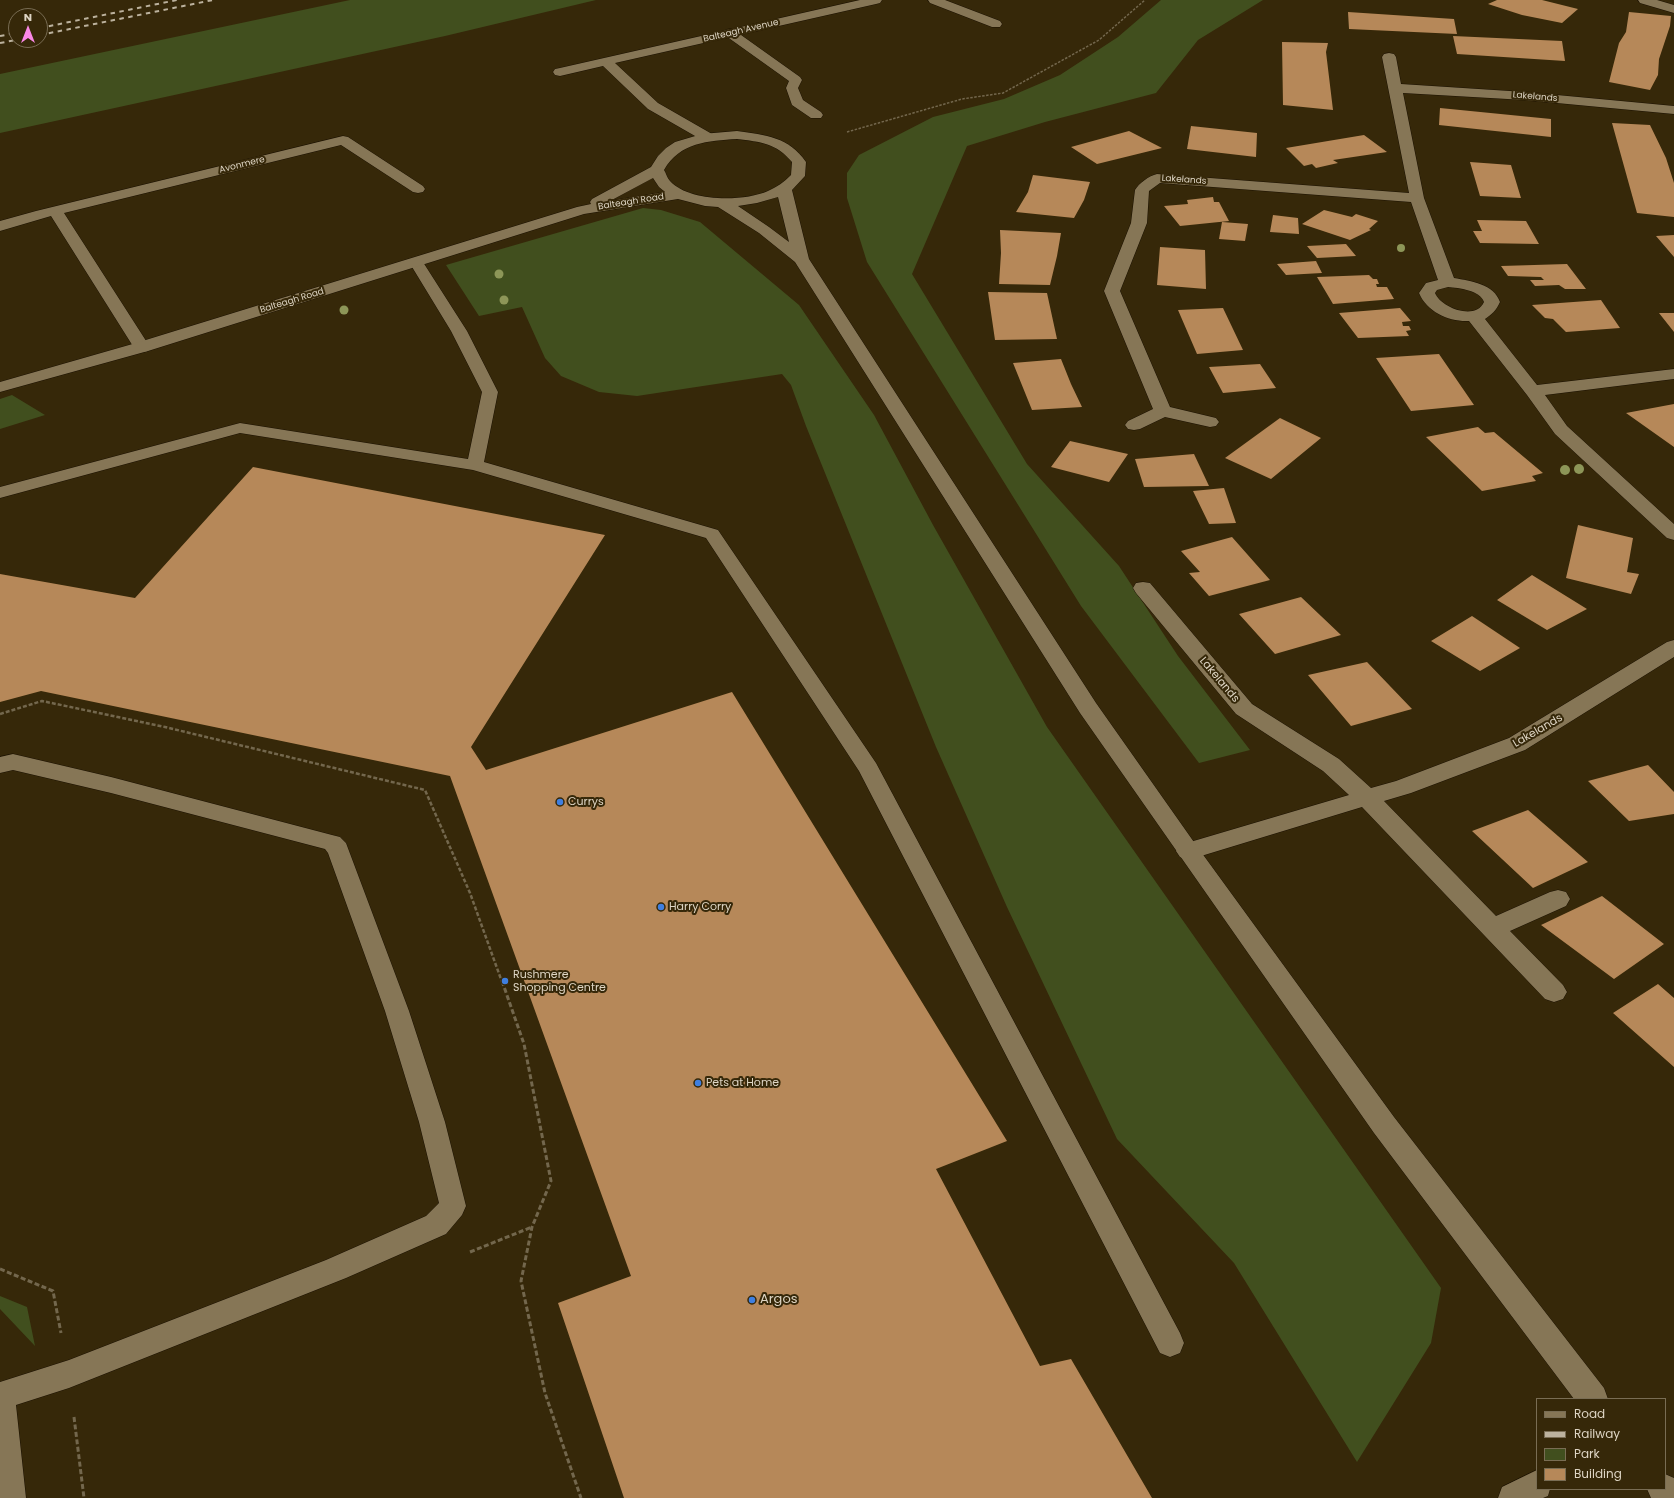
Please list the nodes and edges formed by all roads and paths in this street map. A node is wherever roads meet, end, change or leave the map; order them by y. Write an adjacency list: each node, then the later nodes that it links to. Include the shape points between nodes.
1 (876, 0): 7 (street, Balteagh Avenue)
2 (934, 0): 6 (street)
3 (1145, 0): 15 (path, via 1099,40 1003,93 962,99)
4 (1644, 0): 5 (street)
5 (1674, 9)
6 (996, 24)
7 (730, 34): 9 (street, Balteagh Avenue); 13 (lane, via 796,80 792,88 797,102)
8 (1389, 56): 11 (street)
9 (606, 62): 10 (street, Balteagh Avenue); 14 (street, via 653,106)
10 (560, 72)
11 (1396, 88): 12 (street, Lakelands, via 1525,96); 20 (street)
12 (1674, 110)
13 (816, 115)
14 (707, 137): 15 (street, via 737,135 766,139); 16 (street, via 687,142 672,150 661,159)
15 (788, 149): 18 (street, via 799,162 798,176)
16 (658, 170): 19 (street, via 663,183); 22 (street, Balteagh Road)
17 (418, 189): 23 (street, Avonmere, via 343,140)
18 (784, 189): 21 (street, via 745,201); 25 (street)
19 (680, 194): 21 (street, via 699,200); 22 (street, Balteagh Road)
20 (1417, 198): 27 (street); 33 (street, Lakelands, via 1157,178 1142,190 1139,223 1112,291)
21 (721, 202): 25 (street)
22 (582, 210): 26 (street, Balteagh Road)
23 (55, 211): 24 (street, Avonmere); 29 (street)
24 (0, 226)
25 (802, 259): 43 (street, via 1088,708)
26 (416, 262): 29 (street, Balteagh Road); 36 (lane, via 459,331 490,392)
27 (1448, 282): 28 (street, via 1469,285 1486,293 1491,299 1489,309); 28 (street, via 1432,286 1427,296 1429,301 1442,310)
28 (1473, 315): 32 (street)
29 (142, 347): 31 (street, Balteagh Road)
30 (1674, 374): 32 (street)
31 (8, 385)
32 (1533, 391): 38 (street, via 1561,430)
33 (1163, 410): 34 (street); 35 (street)
34 (1210, 422)
35 (1134, 425)
36 (475, 465): 37 (lane, via 240,428); 47 (lane, via 712,534 868,768)
37 (0, 493)
38 (1674, 534)
39 (1143, 588): 42 (street, Lakelands, via 1244,709 1331,765)
40 (1674, 648): 42 (street, Lakelands, via 1517,744)
41 (0, 765): 48 (lane, via 13,762 28,765 332,842 338,849 397,1011 432,1122 453,1206 436,1225 336,1269 69,1374)
42 (1367, 798): 43 (street, Lakelands); 45 (street, Lakelands)
43 (1188, 852): 49 (street, via 1384,1125)
44 (1558, 899): 45 (street)
45 (1492, 928): 46 (street, Lakelands)
46 (1554, 992)
47 (1170, 1344)
48 (0, 1396): 52 (lane)
49 (1592, 1398)
50 (1536, 1486): 53 (lane)
51 (1664, 1490): 54 (street)
52 (11, 1498)
53 (1513, 1498)
54 (1670, 1498)

